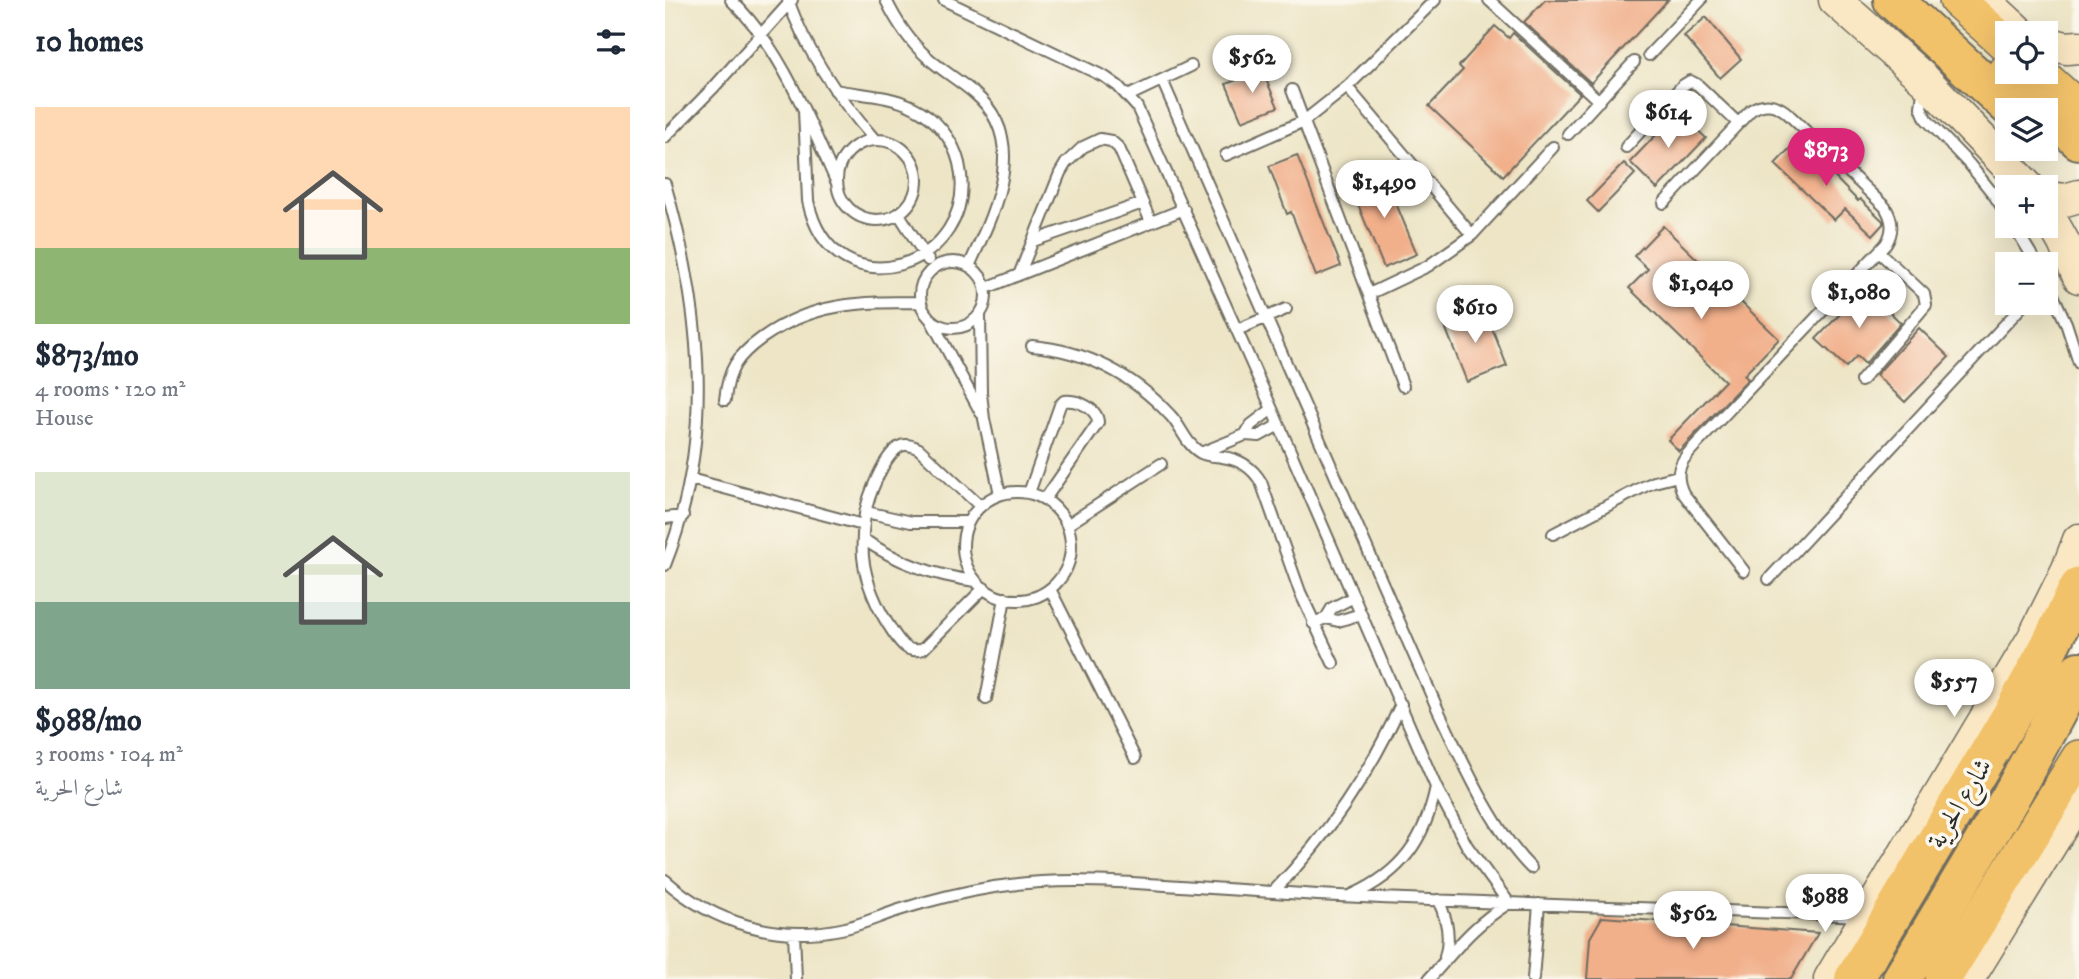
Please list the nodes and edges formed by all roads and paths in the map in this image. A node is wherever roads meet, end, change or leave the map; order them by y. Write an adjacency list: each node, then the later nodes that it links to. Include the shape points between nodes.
1 (731, 0): 15 (lane)
2 (886, 0): 65 (lane, via 915,44 976,94 999,128 1005,153 1003,179)
3 (944, 0): 32 (lane, via 1105,77)
4 (1435, 0): 28 (lane)
5 (1489, 0): 33 (lane)
6 (1701, 0): 18 (lane)
7 (1835, 0): 24 (main road)
8 (1893, 0): 22 (highway)
9 (1930, 0): 19 (highway)
10 (1957, 0): 14 (main road)
11 (1984, 0): 13 (main road)
12 (790, 1): 15 (lane); 29 (lane, via 810,49)
13 (2004, 21)
14 (1995, 22)
15 (762, 34): 35 (lane); 39 (lane)
16 (2058, 46): 17 (main road)
17 (2079, 47)
18 (1649, 55)
19 (1995, 59)
20 (1634, 62): 33 (lane)
21 (1191, 66): 23 (lane)
22 (1995, 66)
23 (1162, 80): 32 (lane); 77 (lane)
24 (1925, 80): 47 (main road); 51 (lane, via 1923,113)
25 (2022, 84): 41 (highway)
26 (2025, 84): 34 (main road)
27 (2035, 84): 31 (main road)
28 (1347, 87): 36 (lane); 60 (lane)
29 (835, 90): 40 (lane); 64 (lane, via 911,106 935,122 952,144 960,170 960,198 944,235)
30 (1292, 90): 36 (lane)
31 (2079, 92)
32 (1128, 96): 55 (lane, via 1143,118)
33 (1599, 101): 38 (lane)
34 (2079, 109)
35 (804, 110): 48 (lane); 64 (lane, via 808,201 824,240 846,259 872,267 899,265)
36 (1304, 121): 45 (lane); 70 (lane)
37 (1738, 123): 43 (lane, via 1690,81); 54 (lane); 63 (lane, via 1759,105 1778,106 1786,112 1885,207 1892,230)
38 (1568, 134)
39 (665, 137)
40 (875, 139): 48 (lane, via 847,153); 56 (lane, via 904,150 915,167 913,198)
41 (2079, 140)
42 (1553, 147): 60 (lane)
43 (1626, 147)
44 (2058, 151): 46 (highway)
45 (1226, 155)
46 (2079, 171)
47 (2016, 175)
48 (837, 182): 56 (lane, via 843,202 858,216 879,220)
49 (665, 184): 91 (lane, via 686,265 697,341 698,407)
50 (2079, 196): 52 (main road)
51 (1995, 197)
52 (2058, 199)
53 (1143, 203): 58 (lane); 62 (lane); 62 (lane, via 1119,148 1100,139 1066,163)
54 (1664, 203)
55 (1184, 209): 58 (lane); 78 (lane)
56 (899, 214): 64 (lane)
57 (2058, 219): 61 (main road)
58 (1151, 222): 67 (lane)
59 (2058, 231): 68 (main road)
60 (1472, 234): 70 (lane, via 1428,265)
61 (2079, 238)
62 (1033, 242): 67 (lane)
63 (1879, 252): 81 (lane, via 1920,290 1926,305); 90 (lane, via 1691,450)
64 (924, 254): 66 (lane)
65 (969, 266): 66 (lane, via 951,262); 69 (lane)
66 (933, 268): 71 (lane, via 922,284)
67 (1019, 275): 69 (lane)
68 (2079, 277)
69 (986, 288): 74 (lane)
70 (1369, 294): 82 (lane)
71 (921, 302): 76 (lane); 83 (lane, via 840,305 795,318 741,355 729,376)
72 (2058, 306): 80 (lane)
73 (1286, 309): 77 (lane)
74 (980, 315): 76 (lane, via 956,328); 85 (lane)
75 (2014, 315): 107 (lane)
76 (930, 318): 85 (lane)
77 (1265, 318): 78 (lane); 124 (lane, via 1438,710 1504,836)
78 (1237, 330): 84 (lane)
79 (1032, 346): 88 (lane, via 1075,353 1128,378 1173,418)
80 (2079, 363)
81 (1861, 381)
82 (1403, 386)
83 (726, 400)
84 (1272, 409): 86 (lane); 87 (lane)
85 (984, 419): 93 (lane)
86 (1279, 425): 87 (lane, via 1259,436); 111 (lane)
87 (1245, 435): 88 (lane)
88 (1201, 453): 115 (lane, via 1244,463 1257,475)
89 (1161, 464): 101 (lane)
90 (1678, 476): 102 (lane, via 1654,482); 106 (lane, via 1683,493)
91 (690, 479): 97 (lane); 100 (lane)
92 (1029, 493): 93 (lane); 94 (lane); 94 (lane, via 1060,405 1076,401 1095,412 1098,424)
93 (1000, 494): 95 (lane)
94 (1045, 499): 101 (lane)
95 (980, 506): 96 (lane, via 919,449 905,445 898,447 883,468); 99 (lane)
96 (866, 512): 99 (lane, via 912,522); 100 (lane)
97 (683, 516): 98 (lane); 105 (lane)
98 (665, 518)
99 (968, 522): 108 (lane, via 964,552)
100 (863, 525): 103 (lane)
101 (1067, 525): 110 (lane, via 1069,560)
102 (1553, 534)
103 (863, 539): 108 (lane, via 922,570); 108 (lane, via 872,593 888,625 909,650 923,649)
104 (2079, 540): 131 (main road, via 2033,639)
105 (665, 565)
106 (1744, 571)
107 (1769, 579)
108 (980, 585): 112 (lane)
109 (2079, 587): 138 (highway, شارع الحرية, via 2015,709)
110 (1050, 589): 112 (lane, via 1029,598); 120 (lane)
111 (1354, 597): 113 (lane); 114 (lane, via 1332,608)
112 (1006, 598): 118 (lane)
113 (1361, 614): 114 (lane, via 1338,621); 119 (lane)
114 (1326, 618): 115 (lane)
115 (1313, 623): 116 (lane)
116 (1333, 663)
117 (2079, 671): 139 (highway, شارع الحرية)
118 (986, 699)
119 (1401, 704): 122 (lane); 126 (lane, via 1375,759 1341,814)
120 (1135, 758)
121 (2079, 758): 140 (main road)
122 (1436, 787): 127 (lane, via 1415,845 1386,876); 129 (lane, via 1467,846)
123 (2079, 798): 141 (main road)
124 (1531, 868)
125 (665, 880): 132 (lane, via 694,904 732,922)
126 (1273, 892): 127 (lane); 132 (lane, via 1100,881 1030,883 958,893 841,929)
127 (1349, 896): 128 (lane)
128 (1438, 900): 129 (lane); 133 (lane, via 1448,931)
129 (1509, 904): 130 (lane); 133 (lane, via 1479,924)
130 (1539, 904): 131 (lane); 136 (lane)
131 (1866, 916): 137 (main road)
132 (794, 933): 134 (lane)
133 (1443, 963): 135 (lane)
134 (796, 979)
135 (1429, 979)
136 (1533, 979)
137 (1829, 979)
138 (1854, 979)
139 (1902, 979)
140 (1943, 979)
141 (1968, 979)

